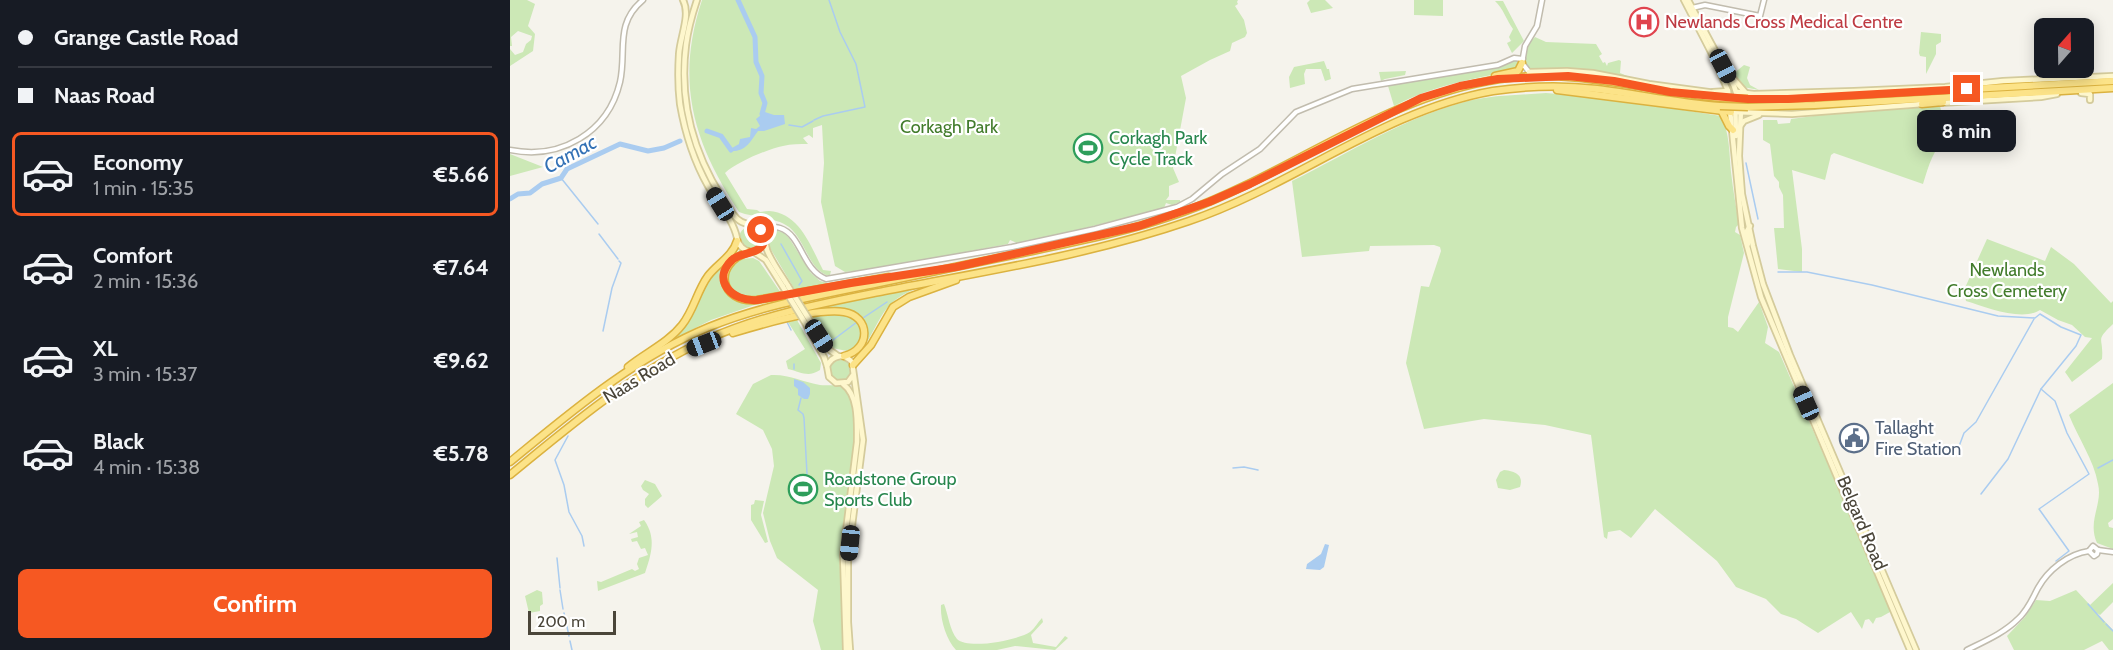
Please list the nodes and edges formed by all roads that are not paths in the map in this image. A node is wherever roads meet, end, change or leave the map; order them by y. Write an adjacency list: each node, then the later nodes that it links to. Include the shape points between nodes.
1 (644, 0): 30 (street, via 633,11 624,30 620,82 600,122 582,138 560,148 530,153)
2 (683, 0): 39 (main road, via 687,9 679,54 679,91 688,141)
3 (696, 0): 33 (main road, via 684,55 686,106 692,133 716,188 734,216)
4 (1542, 0): 8 (street, via 1537,26 1525,46)
5 (1686, 0): 7 (main road); 13 (main road, Belgard Road)
6 (1764, 0): 7 (street, via 1760,16 1705,5)
7 (1692, 8): 9 (main road)
8 (1522, 61): 10 (street); 16 (highway, via 1518,71); 36 (street, via 1514,58 1498,65 1352,89 1296,112 1260,149 1192,199 1177,207 1095,229 832,280 813,271 788,232)
9 (1723, 66): 22 (main road); 22 (main road)
10 (1529, 72): 12 (main road, via 1580,71)
11 (1514, 77): 12 (highway, via 1565,73); 16 (highway, Naas Road); 21 (highway, Naas Road, via 1590,78 1670,92)
12 (1623, 79): 18 (main road)
13 (1725, 82): 19 (main road, Belgard Road); 21 (main road)
14 (2113, 83): 15 (highway, Naas Road); 17 (main road, Naas Road, via 2003,81); 20 (highway); 23 (highway, Naas Road)
15 (2023, 85): 17 (highway); 22 (highway, Naas Road, via 1810,98)
16 (1460, 86): 42 (highway, Naas Road, via 1409,104 1250,184 1182,212 1116,233)
17 (1945, 87): 22 (main road, Naas Road)
18 (1713, 92): 19 (main road); 21 (main road)
19 (1728, 92): 21 (main road); 22 (main road); 27 (main road, Belgard Road)
20 (2104, 92)
21 (1720, 94): 22 (highway, Naas Road, bridge)
22 (1741, 95): 27 (main road, Belgard Road)
23 (1974, 96): 25 (highway); 26 (highway, Naas Road, bridge)
24 (2090, 100): 25 (main road, via 2086,93)
25 (1922, 104): 28 (main road)
26 (1721, 109): 27 (highway); 29 (highway, via 1729,126); 43 (highway, Naas Road, via 1558,86 1464,97 1412,115 1193,220 1137,238)
27 (1736, 113): 28 (main road); 29 (main road, Belgard Road); 29 (main road, Belgard Road); 31 (main road)
28 (1761, 114): 29 (main road, via 1744,121)
29 (1737, 129): 31 (main road, Belgard Road); 32 (main road, Belgard Road)
30 (510, 150)
31 (1735, 153): 37 (main road, Belgard Road)
32 (1744, 201): 35 (main road, Belgard Road); 37 (main road, Belgard Road)
33 (747, 225): 34 (main road); 39 (main road)
34 (756, 226): 36 (street); 38 (main road)
35 (1750, 226): 41 (main road, Belgard Road); 53 (main road, Belgard Road, via 1763,284)
36 (771, 227): 38 (street)
37 (1742, 228): 41 (main road, Belgard Road)
38 (764, 237): 40 (main road, via 761,247); 44 (main road)
39 (737, 239): 40 (main road, via 740,247); 52 (highway, via 733,251 707,277 682,326)
40 (751, 252): 42 (highway, via 733,258 724,276 727,288 743,300); 44 (main road, via 766,260)
41 (1748, 252): 53 (main road, Belgard Road, via 1764,303)
42 (956, 267): 52 (highway, Naas Road, via 747,313 653,355)
43 (980, 272): 46 (highway, Naas Road, via 789,311); 48 (highway, via 901,301)
44 (785, 286): 45 (main road, bridge)
45 (809, 325): 47 (main road, via 827,348); 49 (main road)
46 (682, 352): 47 (highway, via 760,325 846,312 856,317 865,332 858,351); 55 (highway, Naas Road, via 611,394)
47 (841, 356): 48 (main road); 49 (main road)
48 (854, 365): 50 (main road)
49 (827, 366): 51 (main road, via 831,380)
50 (853, 375): 51 (main road); 57 (main road, via 862,440 848,557)
51 (843, 384): 57 (main road, via 852,395 857,427 843,555)
52 (590, 398): 54 (highway, Naas Road)
53 (1826, 444): 58 (main road, Belgard Road); 59 (main road, Belgard Road)
54 (510, 462)
55 (510, 475)
56 (2113, 552): 60 (street, via 2098,550 2094,556 2089,551 2069,558 2049,574 2017,620)
57 (848, 650)
58 (1910, 650)
59 (1916, 650)
60 (1967, 650)

